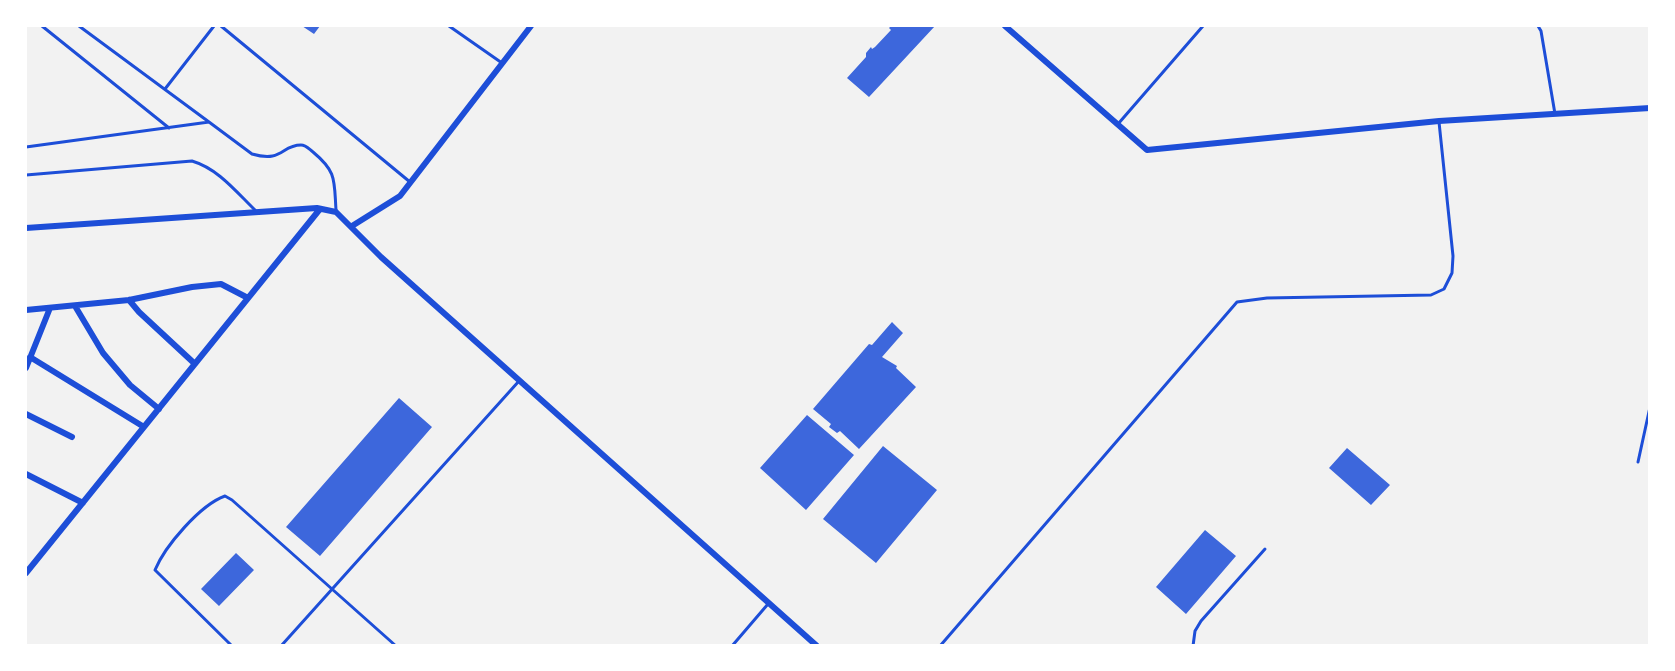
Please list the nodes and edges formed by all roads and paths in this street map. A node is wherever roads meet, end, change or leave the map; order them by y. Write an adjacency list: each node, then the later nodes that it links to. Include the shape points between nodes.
1 (42, 26): 17 (lane)
2 (79, 26): 11 (lane)
3 (214, 26): 11 (lane)
4 (221, 26): 20 (lane)
5 (449, 26): 10 (lane)
6 (531, 26): 10 (street)
7 (1005, 26): 16 (street)
8 (1203, 26): 16 (lane)
9 (1538, 26): 13 (lane)
10 (502, 63): 20 (street)
11 (165, 89): 15 (lane)
12 (1650, 108): 13 (street)
13 (1555, 114): 14 (street)
14 (1439, 121): 16 (street, via 1147,150); 52 (lane, via 1453,256 1452,273 1444,289 1431,295 1237,302)
15 (209, 122): 17 (lane); 23 (lane, via 259,156 274,157 300,144 305,146 331,170)
16 (1118, 125)
17 (170, 129): 18 (lane)
18 (26, 147)
19 (26, 175): 22 (lane, via 192,161 215,171)
20 (410, 182): 24 (street, via 400,196)
21 (320, 209): 22 (street); 23 (street); 26 (street)
22 (257, 212): 25 (street)
23 (336, 212): 24 (street)
24 (352, 226): 34 (street, via 381,257)
25 (26, 228)
26 (248, 298): 27 (street, via 221,284); 32 (street)
27 (129, 300): 28 (street); 32 (street)
28 (75, 306): 29 (street); 36 (street, via 103,353 130,385)
29 (50, 308): 30 (street); 31 (street)
30 (26, 310)
31 (30, 357): 33 (street); 38 (street)
32 (195, 364): 36 (street)
33 (26, 368)
34 (519, 380): 45 (lane); 46 (street)
35 (1650, 407): 40 (lane)
36 (159, 409): 38 (street)
37 (26, 414): 39 (street)
38 (144, 427): 42 (street)
39 (72, 437)
40 (1638, 462)
41 (26, 474): 42 (street)
42 (83, 503): 44 (street)
43 (1264, 549): 53 (lane, via 1202,621 1195,631)
44 (26, 573)
45 (332, 590): 47 (lane, via 232,500 225,496 212,500 166,549 155,570); 48 (lane); 49 (lane)
46 (770, 603): 50 (lane); 51 (street)
47 (232, 645)
48 (281, 645)
49 (396, 645)
50 (732, 645)
51 (817, 645)
52 (940, 645)
53 (1193, 645)

